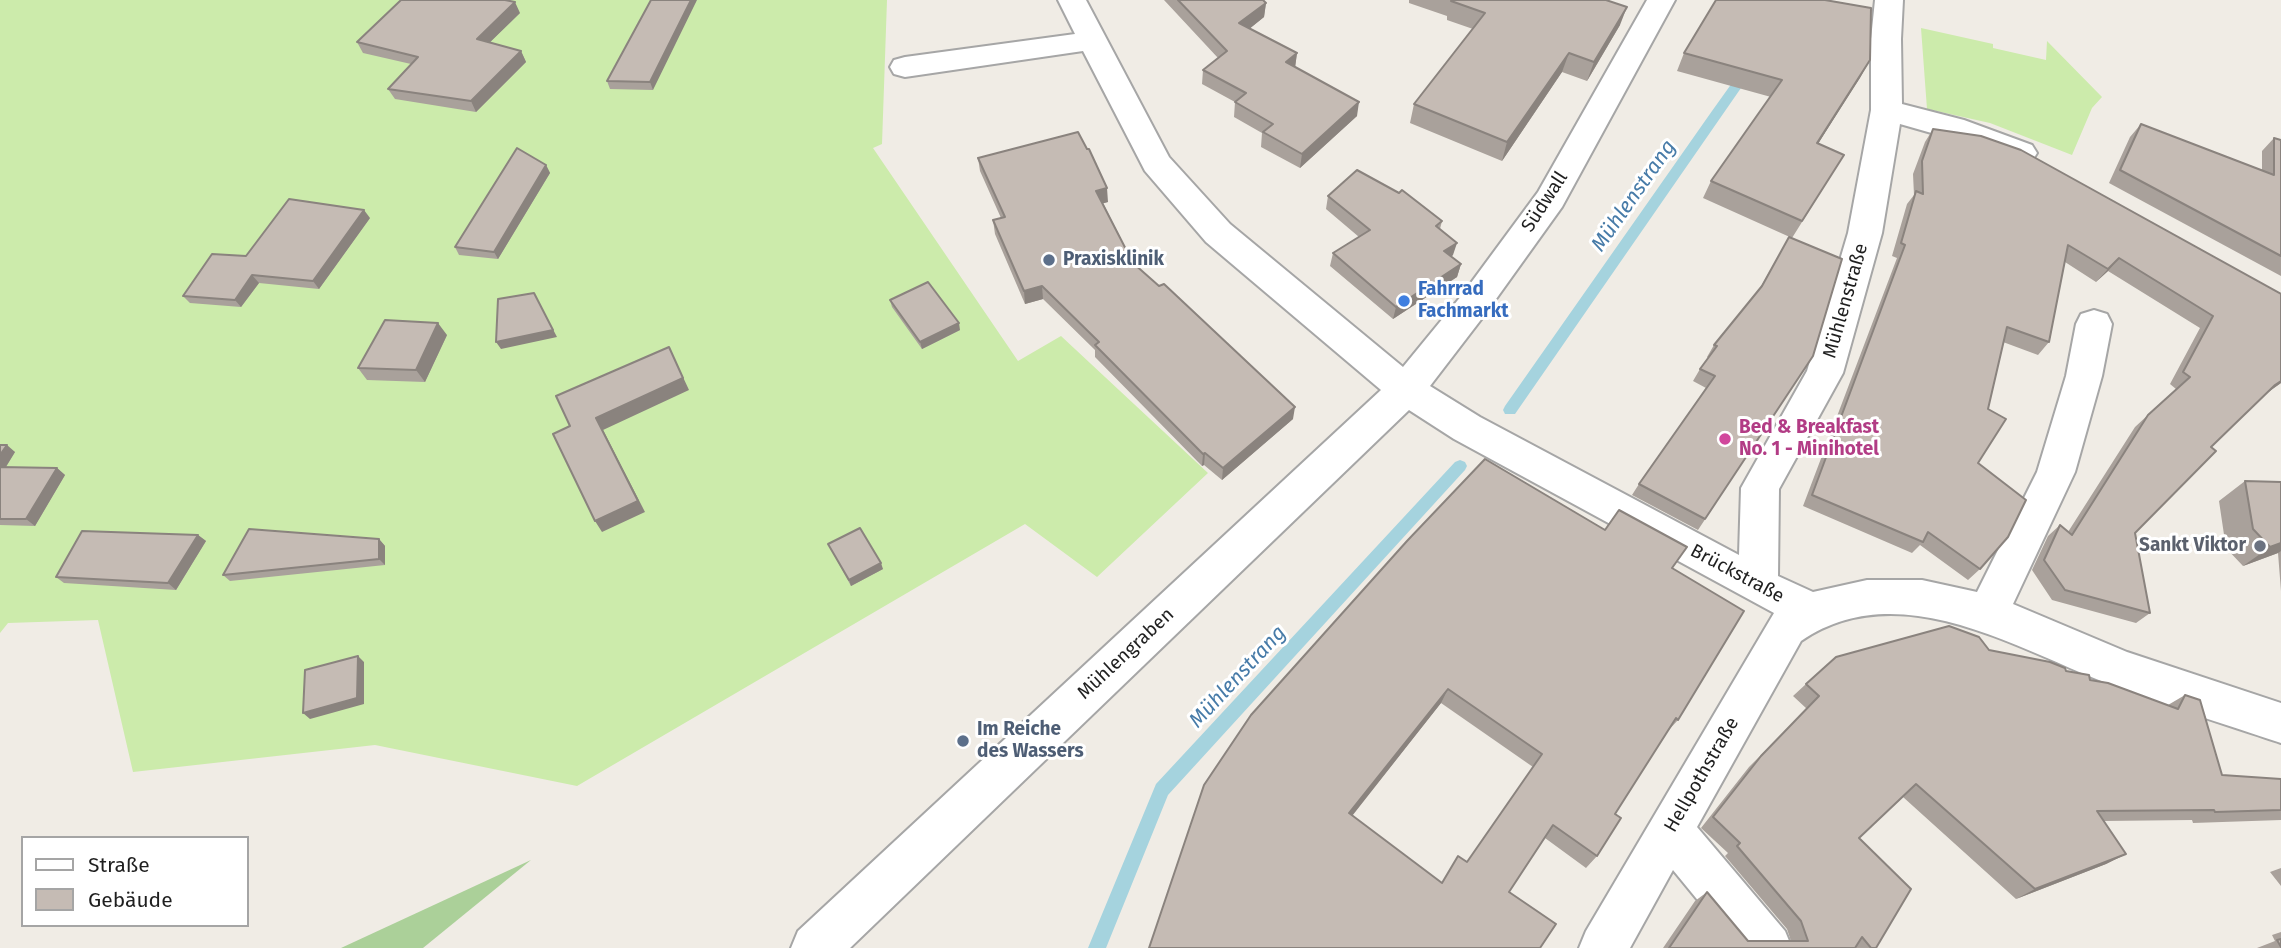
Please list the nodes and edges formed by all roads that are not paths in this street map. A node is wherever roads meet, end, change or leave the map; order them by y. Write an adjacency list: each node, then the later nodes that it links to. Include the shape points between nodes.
1 (1072, 0): 4 (street)
2 (1661, 0): 9 (street, Südwall, via 1550,199)
3 (1889, 0): 6 (street, Mühlenstraße)
4 (1091, 40): 5 (street); 9 (street, via 1156,163 1218,233)
5 (905, 67)
6 (1887, 110): 7 (street, via 1953,128); 10 (street, Mühlenstraße, via 1865,233 1825,373 1760,488)
7 (2046, 166)
8 (2094, 324): 12 (street, via 2056,472)
9 (1406, 390): 10 (street, Brückstraße); 15 (street, Mühlengraben)
10 (1758, 586): 11 (street, Brückstraße)
11 (1811, 611): 12 (street, via 1867,598 1922,598); 14 (street, Hellpothstraße, via 1786,628)
12 (1988, 613): 13 (street, via 2120,669)
13 (2281, 723)
14 (1670, 831): 16 (street, Hellpothstraße); 17 (street)
15 (815, 948)
16 (1602, 948)
17 (1768, 948)

